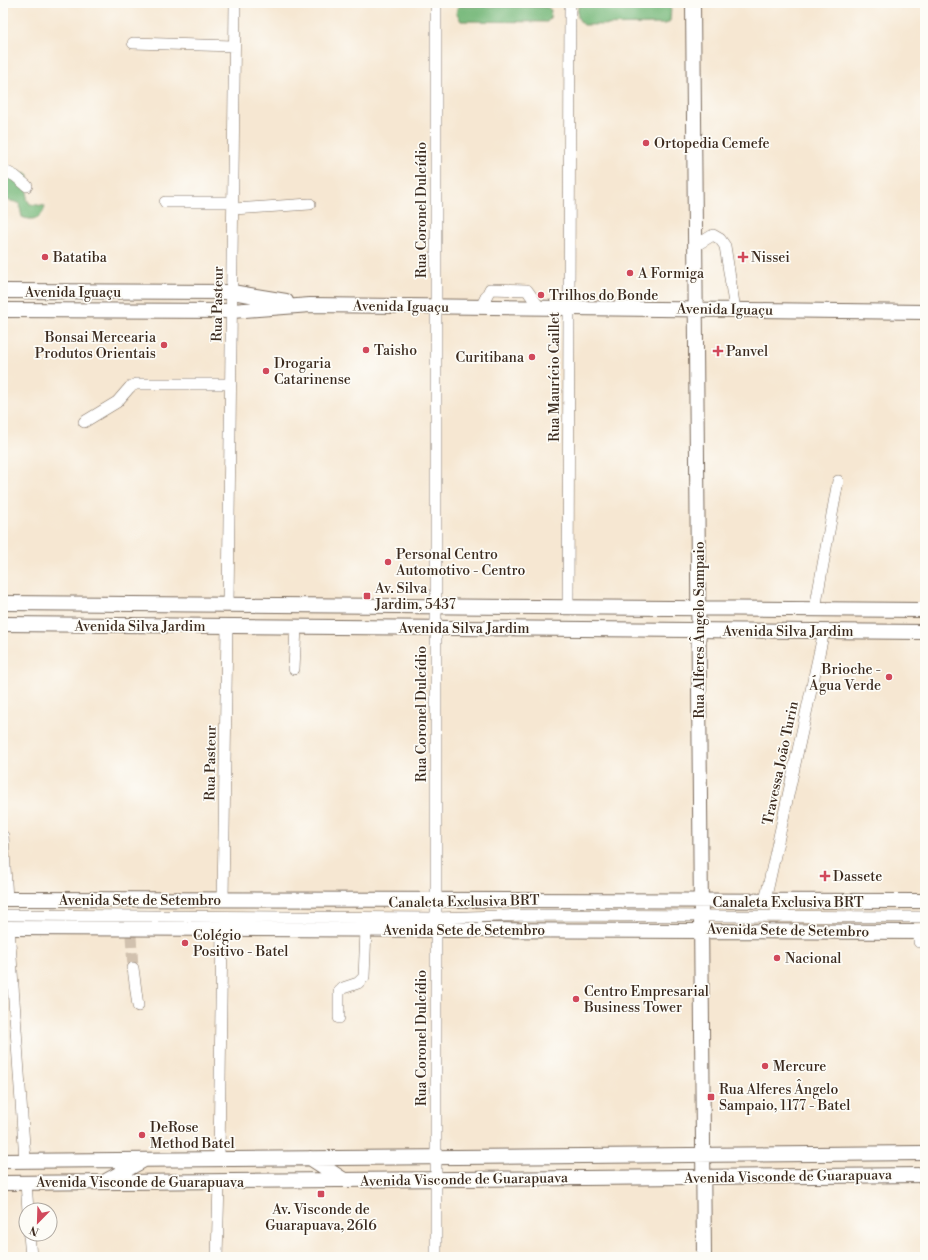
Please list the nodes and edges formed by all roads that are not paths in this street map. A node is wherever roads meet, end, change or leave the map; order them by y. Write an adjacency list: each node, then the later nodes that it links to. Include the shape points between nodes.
1 (235, 3): 6 (street, Rua Pasteur)
2 (436, 3): 16 (street, Rua Coronel Dulcídio)
3 (570, 3): 17 (street, Rua Maurício Caillet)
4 (693, 3): 12 (main road, Rua Alferes Ângelo Sampaio)
5 (133, 43): 6 (street)
6 (234, 46): 11 (street, Rua Pasteur)
7 (3, 170): 8 (street)
8 (26, 186)
9 (165, 202): 11 (street)
10 (310, 204): 11 (street)
11 (233, 206): 14 (street, Rua Pasteur)
12 (695, 246): 18 (main road, Rua Alferes Ângelo Sampaio); 20 (street, via 713,236 720,239 724,246)
13 (3, 291): 14 (main road, Avenida Iguaçu)
14 (232, 292): 15 (main road, Avenida Iguaçu); 21 (street, Rua Pasteur)
15 (310, 305): 16 (main road, Avenida Iguaçu); 21 (main road, Avenida Iguaçu)
16 (436, 306): 17 (main road, Avenida Iguaçu); 29 (street, Rua Coronel Dulcídio)
17 (569, 308): 18 (main road, Avenida Iguaçu); 31 (street, Rua Maurício Caillet)
18 (696, 309): 20 (main road, Avenida Iguaçu); 32 (main road, Rua Alferes Ângelo Sampaio)
19 (3, 310): 21 (main road, Avenida Iguaçu)
20 (735, 310): 22 (main road, Avenida Iguaçu)
21 (232, 311): 23 (street, Rua Pasteur)
22 (925, 312)
23 (231, 384): 24 (street, via 136,384 117,402); 28 (street, Rua Pasteur)
24 (84, 422)
25 (838, 481): 33 (street)
26 (3, 603): 27 (main road, Avenida Silva Jardim)
27 (64, 604): 28 (main road, Avenida Silva Jardim); 36 (main road)
28 (228, 605): 29 (main road, Avenida Silva Jardim)
29 (436, 606): 30 (main road, Avenida Silva Jardim); 39 (street, Rua Coronel Dulcídio)
30 (545, 607): 31 (main road, Avenida Silva Jardim); 40 (main road)
31 (568, 607): 32 (main road, Avenida Silva Jardim)
32 (698, 608): 33 (main road, Avenida Silva Jardim); 41 (main road, Rua Alferes Ângelo Sampaio)
33 (815, 609): 34 (main road, Avenida Silva Jardim)
34 (923, 613)
35 (3, 624): 36 (main road, Avenida Silva Jardim)
36 (81, 625): 37 (main road, Avenida Silva Jardim)
37 (227, 626): 38 (main road, Avenida Silva Jardim); 47 (street, Rua Pasteur)
38 (296, 627): 39 (main road, Avenida Silva Jardim); 44 (street)
39 (436, 628): 40 (main road, Avenida Silva Jardim); 49 (street, Rua Coronel Dulcídio)
40 (517, 629): 41 (main road, Avenida Silva Jardim)
41 (699, 630): 42 (main road, Avenida Silva Jardim); 48 (main road, Rua Alferes Ângelo Sampaio)
42 (824, 631): 43 (main road, Avenida Silva Jardim); 50 (street, Travessa João Turin)
43 (925, 632)
44 (294, 669)
45 (3, 836): 46 (street)
46 (5, 899): 47 (main road, Avenida Sete de Setembro)
47 (223, 900): 49 (main road, Avenida Sete de Setembro)
48 (701, 900): 49 (main road, Avenida Sete de Setembro); 50 (main road, Avenida Sete de Setembro); 53 (main road, Rua Alferes Ângelo Sampaio)
49 (436, 901): 55 (street, Rua Coronel Dulcídio)
50 (764, 901): 51 (main road, Avenida Sete de Setembro)
51 (925, 901)
52 (925, 917): 53 (street, Canaleta Exclusiva BRT)
53 (701, 923): 55 (main road, Avenida Sete de Setembro); 58 (main road, Avenida Sete de Setembro); 63 (main road, Rua Alferes Ângelo Sampaio)
54 (5, 924): 55 (street, Canaleta Exclusiva BRT); 56 (main road, Avenida Sete de Setembro, via 131,932); 68 (street)
55 (436, 924): 57 (main road, Avenida Sete de Setembro); 65 (street, Rua Coronel Dulcídio)
56 (222, 928): 57 (main road, Avenida Sete de Setembro); 67 (street)
57 (366, 930): 61 (street, via 364,977 339,992)
58 (921, 935)
59 (133, 968): 60 (street)
60 (138, 1006)
61 (339, 1018)
62 (925, 1153): 63 (main road, Avenida Visconde de Guarapuava)
63 (703, 1155): 64 (main road, Avenida Visconde de Guarapuava); 72 (main road, Rua Alferes Ângelo Sampaio)
64 (610, 1156): 65 (main road, Avenida Visconde de Guarapuava); 73 (main road)
65 (436, 1157): 66 (main road, Avenida Visconde de Guarapuava); 74 (street, Rua Coronel Dulcídio)
66 (310, 1158): 67 (main road, Avenida Visconde de Guarapuava); 75 (main road)
67 (219, 1159): 69 (main road, Avenida Visconde de Guarapuava)
68 (24, 1160): 69 (main road, Avenida Visconde de Guarapuava); 70 (main road, Avenida Visconde de Guarapuava)
69 (145, 1160): 76 (main road)
70 (3, 1161)
71 (925, 1175): 72 (main road, Avenida Visconde de Guarapuava)
72 (703, 1177): 73 (main road, Avenida Visconde de Guarapuava); 85 (main road, Rua Alferes Ângelo Sampaio)
73 (592, 1178): 74 (main road, Avenida Visconde de Guarapuava)
74 (436, 1179): 75 (main road, Avenida Visconde de Guarapuava); 84 (street, Rua Coronel Dulcídio)
75 (344, 1180): 77 (main road, Avenida Visconde de Guarapuava)
76 (104, 1182): 77 (main road, Avenida Visconde de Guarapuava); 79 (main road, Avenida Visconde de Guarapuava)
77 (219, 1182): 83 (street)
78 (3, 1183): 79 (main road, Avenida Visconde de Guarapuava)
79 (26, 1183): 80 (street)
80 (27, 1202)
81 (30, 1242): 82 (street)
82 (31, 1257)
83 (218, 1257)
84 (436, 1257)
85 (704, 1257)

